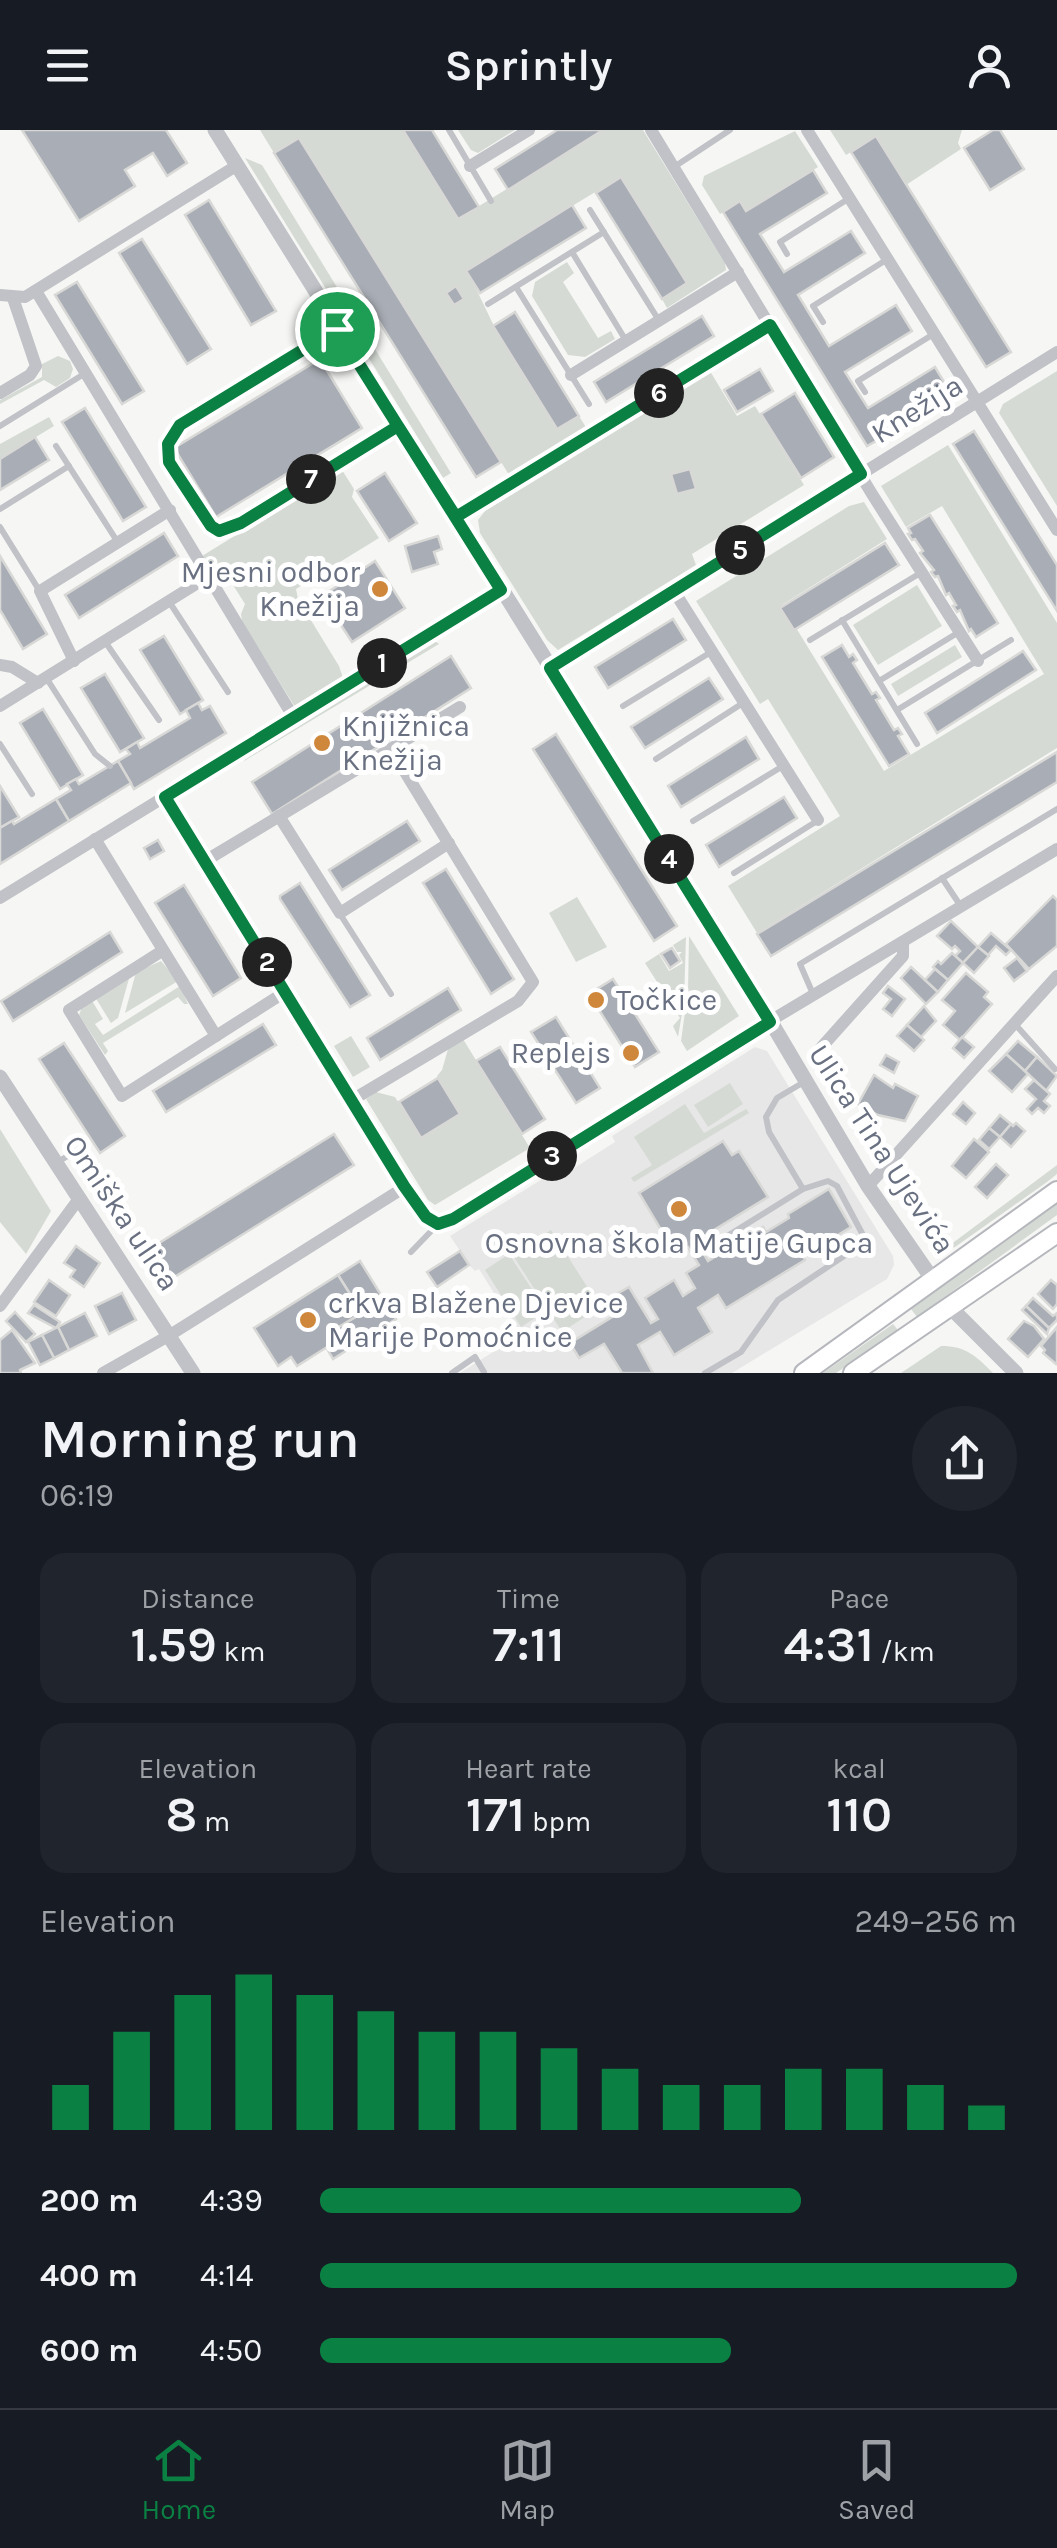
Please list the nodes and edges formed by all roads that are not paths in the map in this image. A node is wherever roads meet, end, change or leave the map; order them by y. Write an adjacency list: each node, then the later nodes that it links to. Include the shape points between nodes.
1 (215, 130): 7 (street, Ulica Tina Ujevića)
2 (449, 130): 8 (lane)
3 (528, 130): 8 (street)
4 (652, 130): 9 (street)
5 (730, 130): 9 (lane)
6 (807, 130): 10 (street)
7 (236, 166): 19 (street); 25 (street, Ulica Tina Ujevića)
8 (470, 166): 11 (lane)
9 (674, 167): 17 (street)
10 (848, 199): 15 (lane, via 780,242); 16 (street)
11 (491, 201)
12 (590, 210): 13 (lane)
13 (604, 232): 14 (lane); 22 (lane)
14 (572, 252): 18 (lane); 27 (lane)
15 (787, 254)
16 (886, 260): 23 (lane, via 813,306); 26 (street)
17 (738, 272): 22 (street); 24 (street)
18 (516, 287): 21 (lane); 30 (lane)
19 (36, 290): 20 (street); 29 (street)
20 (6, 297): 32 (street, via 36,366)
21 (488, 304)
22 (659, 321): 27 (street)
23 (822, 322)
24 (770, 325): 39 (street); 42 (street)
25 (336, 327): 36 (street, Ulica Tina Ujevića); 36 (lane, via 180,425 168,456 188,492 211,526 228,530)
26 (932, 335): 31 (lane, via 858,380); 33 (street)
27 (626, 340): 30 (street)
28 (1057, 352): 33 (street, Knežija)
29 (85, 374): 35 (lane); 41 (street)
30 (571, 375): 34 (lane)
31 (865, 392)
32 (0, 393)
33 (977, 402): 39 (street, Knežija); 44 (street)
34 (590, 404)
35 (0, 426)
36 (398, 426): 42 (street, Ulica Tina Ujevića)
37 (56, 446): 38 (lane)
38 (69, 466): 40 (lane); 45 (lane)
39 (861, 474): 46 (street); 50 (street, Knežija)
40 (0, 509)
41 (170, 510): 45 (street); 47 (street)
42 (456, 517): 48 (street, Ulica Tina Ujevića)
43 (0, 527): 49 (lane)
44 (1057, 530)
45 (118, 542): 49 (street)
46 (923, 572): 52 (lane); 53 (street)
47 (209, 576): 51 (street); 70 (street)
48 (501, 590): 61 (street, Ulica Tina Ujevića); 70 (street)
49 (40, 591): 59 (street)
50 (674, 591): 57 (street); 61 (street, Knežija)
51 (169, 602): 56 (street); 64 (lane)
52 (842, 620): 54 (lane); 63 (lane)
53 (960, 631): 58 (street); 63 (lane)
54 (810, 640)
55 (1011, 640): 58 (lane)
56 (106, 642): 59 (street); 71 (lane)
57 (712, 652): 65 (street); 67 (lane)
58 (978, 660): 69 (lane)
59 (74, 661): 62 (street)
60 (0, 665): 62 (street)
61 (550, 668): 99 (street, Ulica Tina Ujevića)
62 (42, 681): 66 (street); 76 (lane)
63 (879, 681): 69 (lane)
64 (228, 692)
65 (744, 703): 75 (lane); 77 (street)
66 (0, 706)
67 (623, 706)
68 (460, 707): 74 (street)
69 (896, 710): 73 (lane)
70 (294, 718): 79 (street)
71 (159, 720)
72 (0, 744): 78 (lane)
73 (917, 744)
74 (391, 749): 81 (street); 85 (street)
75 (656, 759)
76 (110, 766)
77 (784, 766): 82 (street); 83 (lane)
78 (32, 794)
79 (165, 797): 84 (street); 87 (street)
80 (1057, 808): 89 (lane)
81 (279, 816): 87 (street); 92 (street)
82 (818, 820): 88 (lane)
83 (693, 821)
84 (95, 840): 90 (street); 94 (street)
85 (449, 843): 92 (street); 106 (street, via 534,982 518,1001)
86 (1057, 849): 91 (street)
87 (205, 861): 96 (street)
88 (734, 874)
89 (942, 878): 91 (lane); 98 (lane, via 800,964)
90 (0, 898)
91 (960, 906): 93 (street)
92 (340, 912): 97 (lane)
93 (903, 942): 98 (street); 102 (street, via 903,956)
94 (162, 951): 101 (street); 101 (street, via 69,1010 122,1096)
95 (1057, 976): 100 (street)
96 (285, 992): 101 (street); 106 (street)
97 (391, 994)
98 (814, 995): 99 (street)
99 (770, 1022): 105 (street, Ulica Tina Ujevića); 114 (street)
100 (1013, 1022): 103 (lane); 110 (street)
101 (216, 1036)
102 (819, 1050)
103 (1055, 1068)
104 (2, 1080): 108 (street, Omiška ulica)
105 (805, 1081): 110 (street, Ulica Tina Ujevića); 111 (lane, via 777,1098 766,1117)
106 (352, 1100): 109 (street)
107 (76, 1151): 108 (lane)
108 (55, 1164): 113 (street, Omiška ulica)
109 (404, 1186): 114 (street); 121 (street)
110 (868, 1186): 118 (street, Ulica Tina Ujevića)
111 (804, 1189): 116 (lane); 126 (lane, via 828,1181 837,1186 864,1237 778,1300 741,1352)
112 (1057, 1191): 118 (main road)
113 (78, 1200): 119 (street); 121 (street, Omiška ulica)
114 (438, 1224): 117 (lane)
115 (1057, 1233): 120 (main road)
116 (724, 1238)
117 (411, 1252)
118 (933, 1280): 127 (main road)
119 (0, 1306)
120 (949, 1306): 128 (main road); 129 (street)
121 (170, 1335): 123 (street); 124 (street, Omiška ulica)
122 (484, 1372): 125 (lane, via 475,1357)
123 (103, 1373)
124 (192, 1373)
125 (452, 1373)
126 (705, 1373)
127 (804, 1373)
128 (853, 1373)
129 (1016, 1373)

